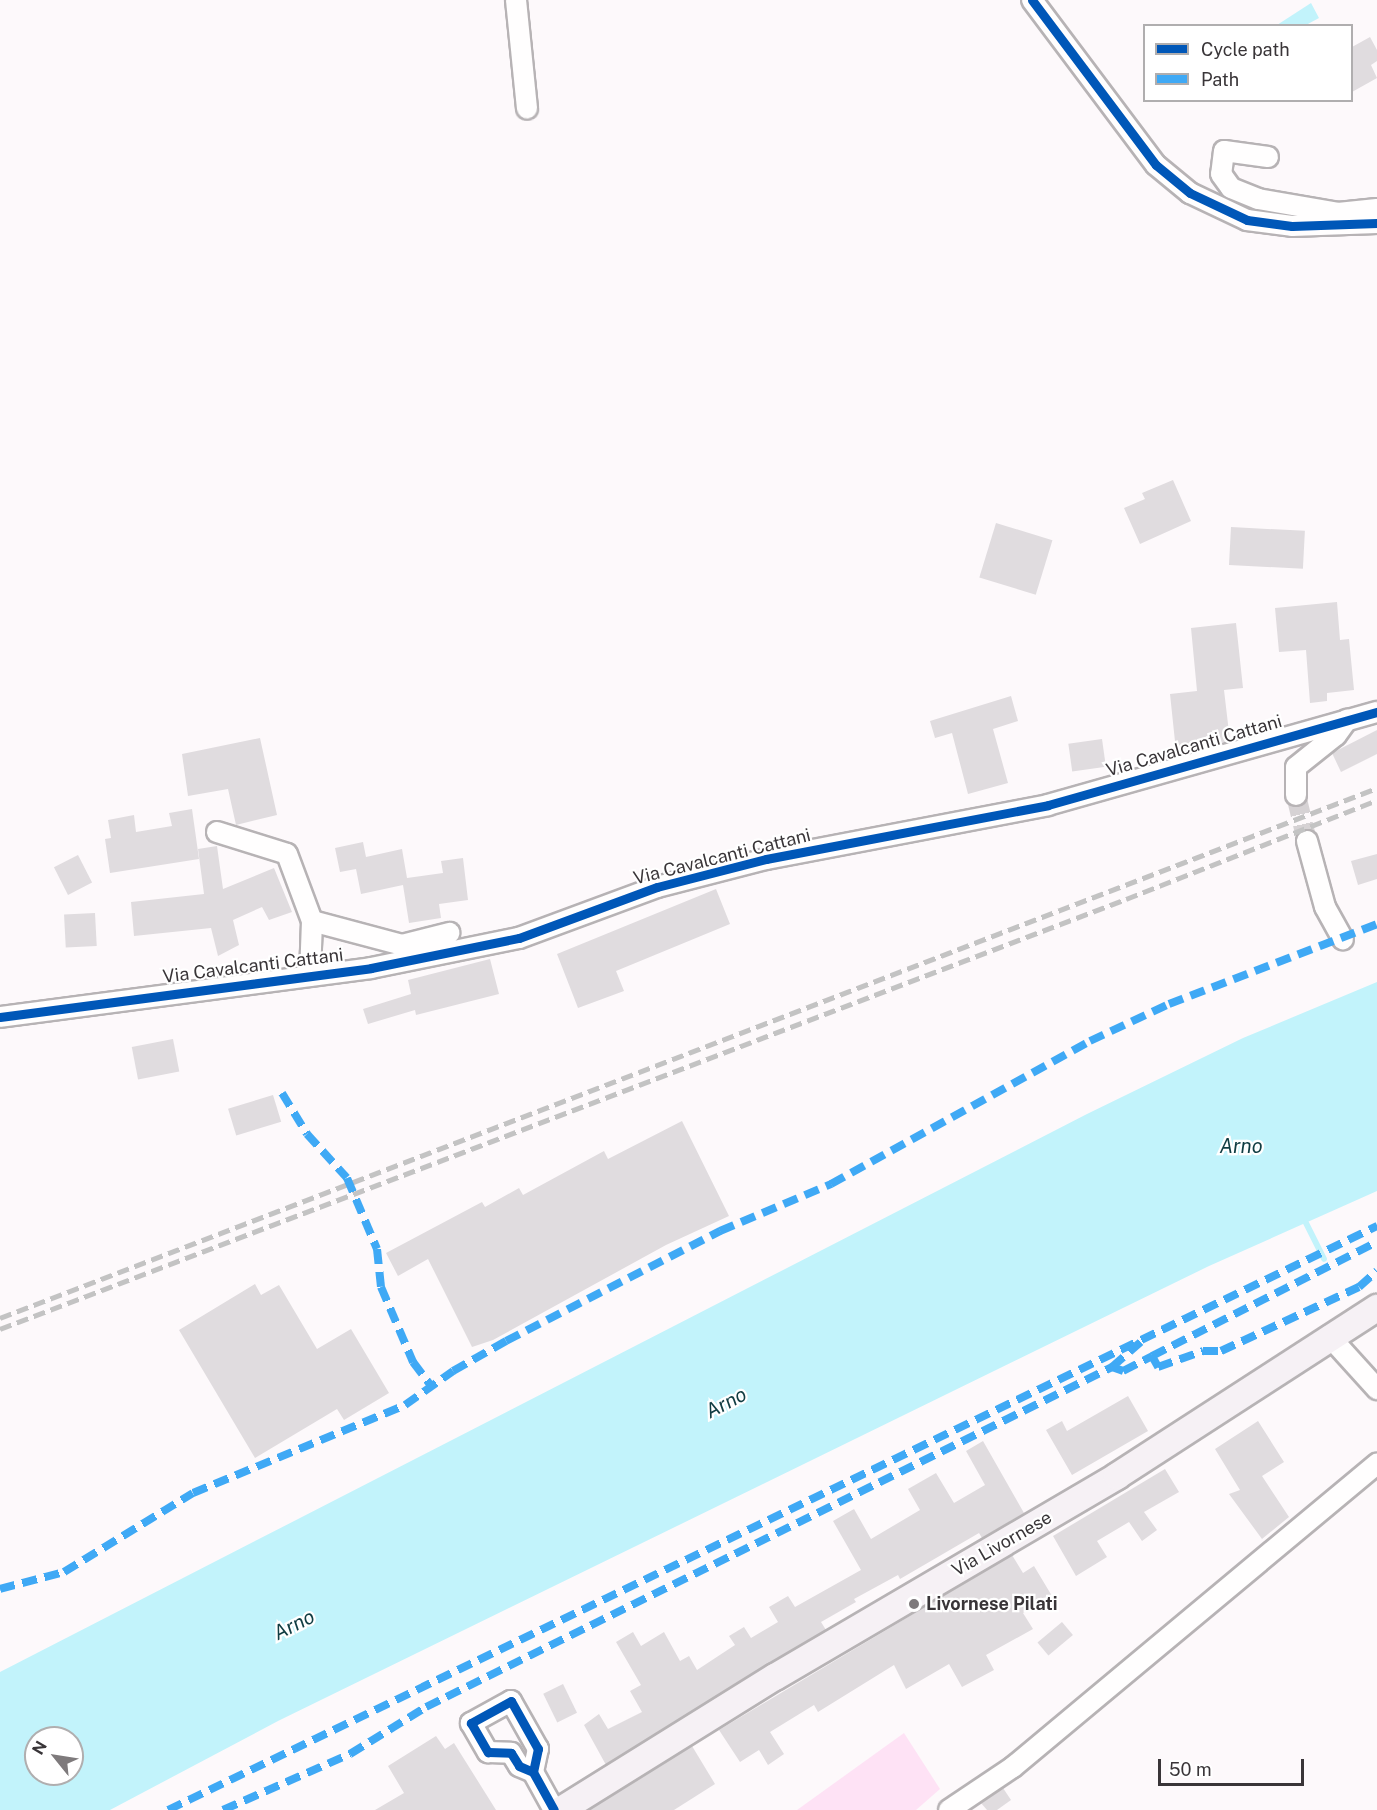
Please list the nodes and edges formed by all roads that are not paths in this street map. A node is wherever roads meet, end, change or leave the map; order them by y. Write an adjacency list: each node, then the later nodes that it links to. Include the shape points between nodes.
1 (516, 0): 3 (street)
2 (1032, 0): 6 (street, via 1156,165 1190,193 1247,220 1292,226)
3 (527, 108)
4 (1268, 157): 5 (street, via 1224,151 1221,174 1231,188 1258,199 1338,213)
5 (1377, 209)
6 (1377, 223)
7 (1377, 712): 8 (street, Via Cavalcanti Cattani)
8 (1347, 720): 9 (street, via 1336,735 1296,767); 15 (street, Via Cavalcanti Cattani, via 1048,805 766,859 668,884 519,938 371,968)
9 (1296, 795)
10 (217, 832): 12 (street, via 287,854)
11 (1307, 841): 14 (street, via 1325,907)
12 (312, 921): 13 (street, via 402,945); 15 (street)
13 (449, 933)
14 (1343, 939)
15 (310, 976): 16 (street, Via Cavalcanti Cattani)
16 (0, 1017)
17 (1377, 1308): 18 (main road, Via Livornese)
18 (1329, 1336): 19 (street); 23 (main road, Via Livornese, via 1117,1476 786,1671)
19 (1377, 1389)
20 (1377, 1464): 24 (street, via 1013,1767)
21 (533, 1772): 22 (street)
22 (554, 1810)
23 (561, 1810)
24 (949, 1810)

